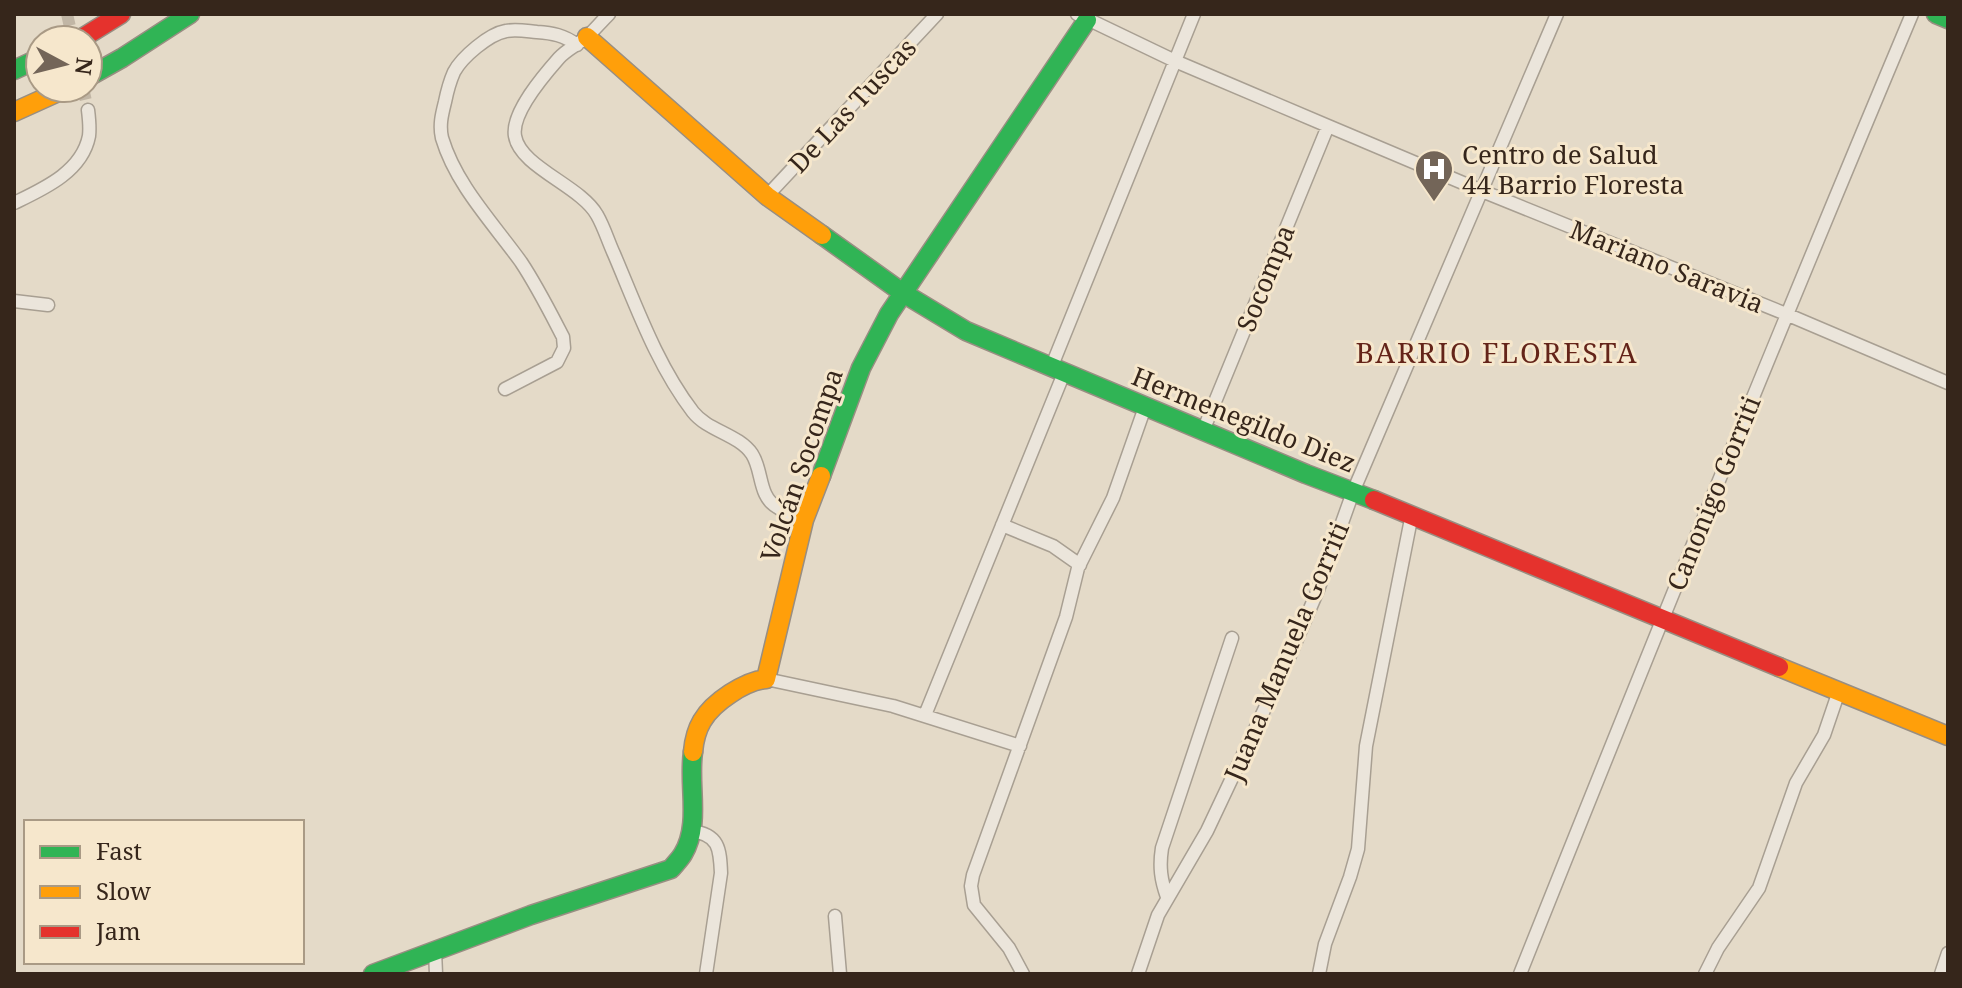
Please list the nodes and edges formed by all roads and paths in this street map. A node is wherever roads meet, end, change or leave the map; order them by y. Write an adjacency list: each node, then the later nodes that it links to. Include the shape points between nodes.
1 (190, 14): 12 (street)
2 (609, 14): 10 (street)
3 (937, 14): 16 (street, De Las Tuscas)
4 (1194, 14): 11 (street)
5 (1557, 14): 15 (street, Juana Manuela Gorriti)
6 (1912, 14): 21 (street, Canonigo Gorriti)
7 (1936, 14): 9 (street)
8 (1082, 17): 11 (street, Mariano Saravia); 18 (street, Volcán Socompa)
9 (1948, 19)
10 (582, 41): 16 (street, Hermenegildo Diez); 24 (street, via 554,33 501,31 455,71 440,122 449,155 475,202 530,276 563,337 557,362); 29 (street, via 560,57 527,99 515,137 528,158 596,213 654,348 695,414 752,454 765,497)
11 (1175, 61): 14 (street, Mariano Saravia); 22 (street)
12 (104, 68)
13 (88, 110): 17 (street, via 89,135 76,163 67,174)
14 (1328, 126): 15 (street, Mariano Saravia); 26 (street, Socompa)
15 (1482, 191): 21 (street, Mariano Saravia); 27 (street, Juana Manuela Gorriti)
16 (767, 196): 18 (street, Hermenegildo Diez)
17 (14, 203)
18 (903, 293): 22 (street, Hermenegildo Diez, via 966,331); 29 (street, Volcán Socompa, via 861,368)
19 (14, 301): 20 (street)
20 (48, 305)
21 (1786, 314): 23 (street, Mariano Saravia); 32 (street, Canonigo Gorriti)
22 (1057, 371): 25 (street, Hermenegildo Diez); 30 (street)
23 (1948, 383)
24 (505, 389)
25 (1145, 407): 26 (street, Hermenegildo Diez); 31 (street, via 1113,498)
26 (1203, 431): 27 (street, Hermenegildo Diez)
27 (1353, 492): 28 (street, Hermenegildo Diez); 40 (street, Juana Manuela Gorriti, via 1291,653 1207,831)
28 (1412, 514): 32 (street, Hermenegildo Diez); 50 (street, via 1366,746 1358,849)
29 (804, 520): 34 (street, Volcán Socompa)
30 (1002, 525): 31 (street, via 1053,546); 36 (street)
31 (1080, 565): 38 (street)
32 (1661, 619): 35 (street, Hermenegildo Diez); 51 (street, Canonigo Gorriti)
33 (1232, 638): 40 (street, via 1162,848)
34 (766, 679): 36 (street); 39 (street, via 743,685 702,720 692,754)
35 (1839, 691): 37 (street, Hermenegildo Diez); 52 (street, via 1824,735 1796,783 1759,888)
36 (925, 715): 38 (street)
37 (1948, 736)
38 (1020, 746): 48 (street, via 971,886 974,905)
39 (691, 831): 42 (street, via 684,856 671,869); 46 (street, via 712,837 721,859)
40 (1167, 897): 49 (street, Juana Manuela Gorriti)
41 (835, 916): 47 (street)
42 (435, 951): 44 (street); 45 (street)
43 (1948, 953): 53 (street)
44 (373, 974)
45 (436, 974)
46 (706, 974)
47 (840, 974)
48 (1023, 974)
49 (1138, 974)
50 (1319, 974)
51 (1520, 974)
52 (1705, 974)
53 (1941, 974)

